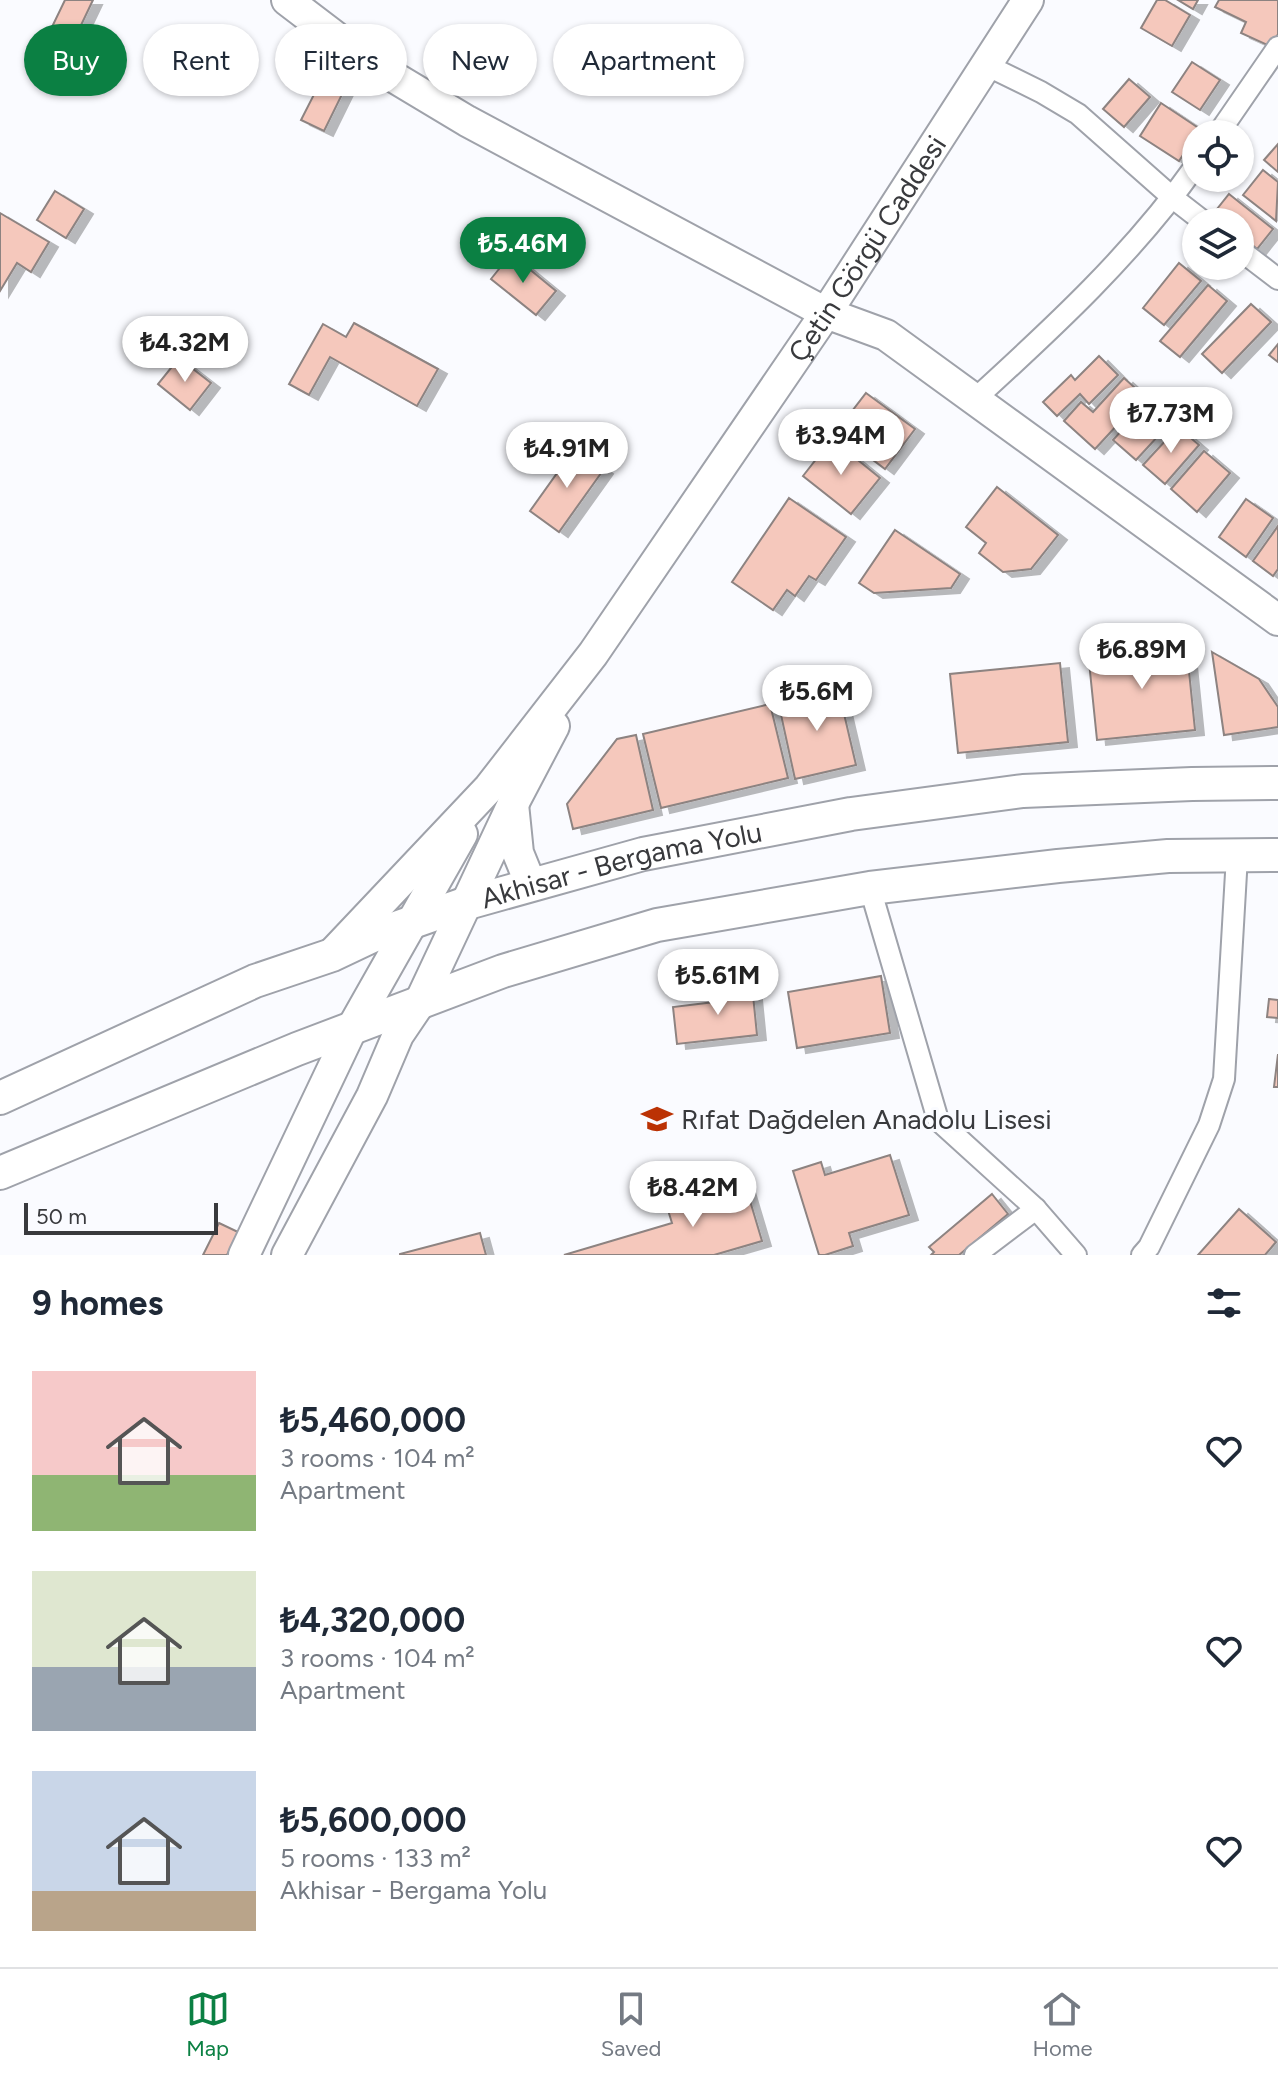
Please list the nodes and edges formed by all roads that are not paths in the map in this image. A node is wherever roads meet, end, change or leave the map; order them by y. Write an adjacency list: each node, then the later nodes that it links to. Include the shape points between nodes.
1 (287, 0): 12 (main road, via 367,61 467,121)
2 (1028, 0): 4 (main road, Çetin Görgü Caddesi)
3 (1278, 47): 5 (street)
4 (986, 65): 8 (street, via 1078,114); 12 (main road, Çetin Görgü Caddesi)
5 (1272, 71): 6 (street)
6 (1230, 120)
7 (1182, 185): 8 (street)
8 (1173, 198): 9 (street); 13 (street, via 1115,263)
9 (1186, 208)
10 (1254, 261): 11 (street)
11 (1278, 279)
12 (826, 313): 13 (main road, via 886,335); 16 (main road, Çetin Görgü Caddesi)
13 (975, 399): 14 (main road)
14 (1278, 620)
15 (1278, 783): 19 (main road, Akhisar - Bergama Yolu, via 1023,791 883,809 643,854)
16 (501, 796): 19 (main road, via 529,880); 21 (main road); 22 (main road); 23 (main road)
17 (1278, 855): 18 (main road)
18 (1237, 856): 20 (main road, via 1168,856); 33 (street, via 1224,1079 1209,1125)
19 (544, 882): 21 (main road, Akhisar - Bergama Yolu)
20 (870, 888): 24 (main road, via 657,925 503,971); 28 (street, via 938,1120)
21 (464, 904): 22 (main road, Akhisar - Bergama Yolu); 24 (main road)
22 (410, 924): 23 (main road, Akhisar - Bergama Yolu); 25 (main road)
23 (332, 955): 26 (main road, Akhisar - Bergama Yolu, via 255,981)
24 (419, 1004): 25 (main road); 30 (main road, via 398,1035 372,1096)
25 (351, 1030): 27 (main road); 29 (main road)
26 (0, 1098)
27 (0, 1173)
28 (1036, 1209): 31 (street); 32 (street)
29 (244, 1255)
30 (287, 1255)
31 (975, 1255)
32 (1076, 1255)
33 (1142, 1255)

